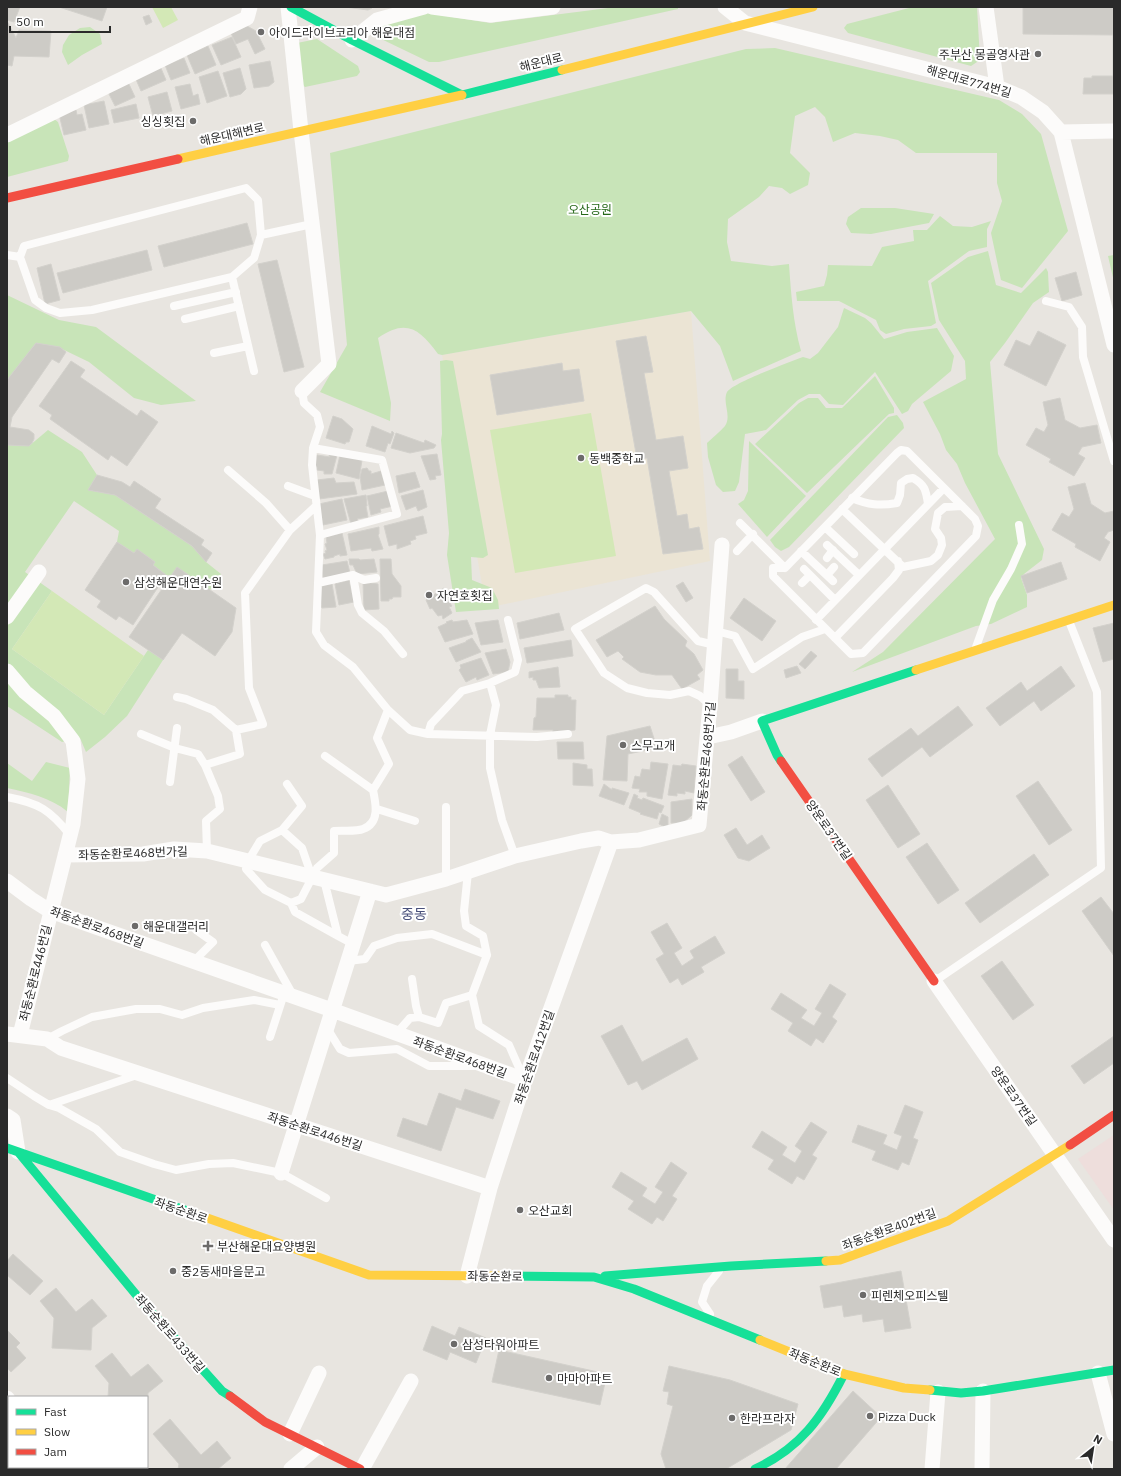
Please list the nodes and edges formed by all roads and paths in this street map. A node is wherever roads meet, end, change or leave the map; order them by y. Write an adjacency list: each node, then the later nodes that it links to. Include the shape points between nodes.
1 (250, 7): 17 (street, via 247,18)
2 (288, 7): 14 (street)
3 (291, 7): 11 (main road)
4 (424, 7): 11 (street, via 377,20)
5 (432, 7): 6 (street, via 491,15)
6 (553, 7)
7 (725, 7): 10 (street)
8 (813, 7): 10 (main road, 해운대로)
9 (986, 7): 12 (street)
10 (745, 23): 12 (street, 해운대로774번길); 13 (main road, 해운대로)
11 (352, 40): 13 (main road)
12 (997, 87): 16 (street, 해운대로774번길, via 1021,97 1043,112)
13 (462, 95): 14 (main road, 해운대해변로)
14 (301, 131): 18 (main road, 해운대해변로); 19 (street)
15 (1114, 131): 16 (street)
16 (1061, 132): 29 (street, 해운대로774번길)
17 (7, 135)
18 (7, 198)
19 (312, 224): 20 (lane); 33 (street, via 329,364)
20 (261, 234): 22 (lane, via 258,200 246,188 24,246); 23 (lane, via 254,258)
21 (7, 255): 22 (lane)
22 (20, 257): 23 (lane, via 35,300 46,308 60,313 92,310)
23 (232, 277): 24 (lane)
24 (236, 292): 26 (lane); 27 (lane)
25 (1046, 301): 35 (lane, via 1069,307 1082,327 1083,356)
26 (174, 306)
27 (239, 306): 28 (lane); 30 (lane)
28 (185, 319)
29 (1114, 345)
30 (248, 346): 31 (lane); 32 (lane)
31 (214, 353)
32 (254, 371)
33 (302, 391): 34 (lane, via 304,403 317,414 320,427)
34 (313, 448): 39 (lane); 50 (lane, via 382,460 397,514)
35 (1114, 461)
36 (228, 470): 48 (lane, via 266,503)
37 (288, 486): 39 (lane)
38 (944, 488): 40 (lane, via 907,451 901,450); 41 (lane); 43 (lane)
39 (315, 496): 42 (lane)
40 (852, 498): 41 (lane, via 865,504 897,503 901,483 913,478 921,483 926,491); 44 (lane)
41 (928, 504): 53 (lane)
42 (316, 506): 48 (lane); 50 (lane)
43 (962, 506): 57 (lane, via 945,507 938,513 936,529 942,545 938,555 931,561 904,567); 76 (lane, via 975,518 978,526 976,536 863,653 851,654)
44 (842, 509): 47 (lane); 53 (lane)
45 (740, 523): 49 (lane)
46 (1019, 525): 77 (lane, via 1022,544 994,600)
47 (825, 527): 51 (lane, via 851,552); 55 (lane)
48 (290, 530): 86 (lane, via 245,593 249,688 263,724)
49 (753, 534): 54 (lane); 59 (lane)
50 (320, 535): 66 (lane)
51 (854, 542)
52 (722, 545): 75 (street, 좌동순환로468번가길)
53 (885, 549): 57 (lane); 63 (lane)
54 (737, 551)
55 (801, 551): 59 (lane); 62 (lane)
56 (827, 558): 63 (lane, via 830,547)
57 (898, 562): 76 (lane, via 899,570 893,578)
58 (834, 567): 62 (lane)
59 (785, 568): 72 (lane, via 773,568 773,576)
60 (39, 572): 70 (street)
61 (353, 575): 64 (lane, via 364,580); 66 (lane); 78 (lane, via 358,606 362,613 384,631)
62 (827, 575): 65 (lane)
63 (859, 575): 68 (lane)
64 (376, 578)
65 (833, 581)
66 (318, 583): 83 (lane, via 316,632 324,645 353,667)
67 (802, 583): 68 (lane, via 807,572)
68 (835, 600): 72 (lane)
69 (1114, 605): 73 (main road)
70 (7, 617)
71 (508, 620): 80 (lane, via 518,660 515,672)
72 (816, 620): 74 (lane)
73 (1069, 620): 77 (main road); 124 (lane, via 1096,692 1101,868)
74 (825, 629): 75 (lane, via 802,637 752,669 735,636); 76 (lane)
75 (715, 638): 82 (street, 좌동순환로468번가길); 82 (lane, via 698,641 654,592 646,588 575,629 604,674 627,688 647,694 670,695 689,691)
76 (835, 638)
77 (974, 651): 84 (main road)
78 (403, 654)
79 (7, 671): 103 (street, 좌동순환로468번가길, via 25,692 54,716 73,741 78,779)
80 (490, 683): 88 (lane, via 462,691 431,724); 90 (lane, via 496,705)
81 (176, 696): 86 (lane, via 213,710)
82 (710, 705): 91 (street, 좌동순환로468번가길)
83 (388, 710): 88 (lane, via 410,730); 97 (lane, via 377,738 389,764)
84 (762, 722): 91 (street); 124 (main road, 양운로37번길, via 777,755)
85 (177, 728): 92 (lane)
86 (236, 730): 94 (lane, via 240,754)
87 (141, 734): 92 (lane)
88 (428, 734): 90 (lane)
89 (568, 734): 90 (lane, via 537,737)
90 (490, 735): 107 (lane, via 490,768 502,820)
91 (708, 736): 104 (street, 좌동순환로468번가길, via 699,825 639,840)
92 (175, 748): 94 (lane, via 198,754); 95 (lane)
93 (325, 756): 97 (lane)
94 (205, 765): 105 (lane, via 218,796 220,809 206,821)
95 (170, 782)
96 (287, 784): 102 (lane, via 302,806)
97 (374, 790): 100 (lane)
98 (7, 797): 103 (lane, via 44,808 59,820)
99 (446, 807): 111 (lane)
100 (377, 809): 101 (lane); 110 (lane, via 372,823 363,829 334,831 334,853 318,868)
101 (415, 821)
102 (282, 830): 108 (lane, via 260,841); 110 (lane, via 302,848)
103 (70, 836): 106 (street, 좌동순환로468번가길)
104 (611, 842): 107 (street, 좌동순환로468번가길, via 599,838); 137 (street, 좌동순환로412번길)
105 (207, 851): 106 (street, 좌동순환로468번가길, via 174,849 142,854); 108 (street, 좌동순환로468번가길)
106 (65, 856): 115 (street, 좌동순환로468번가길)
107 (515, 856): 109 (street, 좌동순환로468번가길)
108 (248, 861): 110 (street, 좌동순환로468번가길); 114 (lane, via 246,869 265,890)
109 (468, 872): 111 (street, 좌동순환로468번가길); 120 (lane, via 464,911 466,926 483,936)
110 (318, 878): 113 (street, 좌동순환로468번가길); 114 (lane, via 301,899); 117 (lane)
111 (446, 879): 113 (street, 좌동순환로468번가길, via 386,895)
112 (7, 881): 115 (street, 좌동순환로468번길)
113 (370, 892): 118 (street)
114 (291, 903): 117 (lane, via 295,912)
115 (50, 911): 122 (street, 좌동순환로468번길); 130 (street, 좌동순환로446번길)
116 (196, 930): 122 (lane, via 213,942)
117 (338, 936): 118 (lane)
118 (353, 944): 121 (street)
119 (265, 945): 126 (lane)
120 (487, 955): 121 (lane, via 432,934 397,938 374,946 365,959); 125 (lane)
121 (348, 960): 127 (street)
122 (194, 961): 126 (street, 좌동순환로468번길)
123 (412, 979): 128 (lane, 좌동순환로468번길)
124 (934, 982): 143 (street, 양운로37번길)
125 (472, 995): 128 (lane, 좌동순환로468번길, via 446,1003 438,1023); 137 (lane, via 479,1026 509,1045)
126 (286, 998): 127 (street, 좌동순환로468번길); 132 (lane); 133 (lane, via 203,1008 182,1015 160,1010 136,1009 92,1017)
127 (332, 1010): 129 (street); 131 (street, 좌동순환로468번길)
128 (420, 1017): 131 (lane, 좌동순환로468번길, via 410,1018)
129 (327, 1027): 134 (lane, via 340,1049 349,1053 397,1049 429,1066); 141 (street)
130 (12, 1033): 133 (street, 좌동순환로446번길)
131 (396, 1034): 134 (street, 좌동순환로468번길)
132 (270, 1037)
133 (47, 1039): 135 (street, 좌동순환로446번길, via 62,1048)
134 (485, 1066): 137 (street, 좌동순환로468번길)
135 (140, 1074): 138 (lane); 141 (street, 좌동순환로446번길)
136 (7, 1078): 138 (lane)
137 (525, 1080): 145 (street, 좌동순환로412번길)
138 (49, 1105): 144 (lane, via 96,1129 120,1152 154,1164 176,1170 208,1164 233,1163)
139 (1114, 1115): 143 (main road, 좌동순환로402번길)
140 (7, 1116): 142 (street, via 13,1120)
141 (296, 1124): 144 (street); 145 (street, 좌동순환로446번길)
142 (12, 1150): 149 (main road, 좌동순환로, via 369,1275); 159 (main road, 좌동순환로433번길, via 222,1392 265,1422)
143 (1055, 1155): 147 (street, 양운로37번길); 148 (main road, 좌동순환로402번길, via 948,1221 840,1260)
144 (281, 1173): 146 (lane)
145 (490, 1188): 149 (street, 좌동순환로412번길)
146 (326, 1198)
147 (1114, 1240)
148 (723, 1266): 150 (main road, 좌동순환로402번길); 151 (lane, via 707,1286 702,1302)
149 (467, 1276): 150 (main road, 좌동순환로)
150 (594, 1277): 151 (main road, 좌동순환로, via 634,1289)
151 (715, 1321): 155 (main road, 좌동순환로)
152 (1114, 1370): 154 (main road, 좌동순환로)
153 (319, 1372): 159 (street)
154 (1098, 1373): 157 (main road, 좌동순환로); 160 (street)
155 (844, 1374): 158 (main road, 좌동순환로, via 904,1388); 164 (main road, via 824,1411 805,1434 786,1451)
156 (411, 1381): 163 (street, 좌동순환로433번길)
157 (983, 1391): 158 (main road, 좌동순환로); 166 (street)
158 (938, 1392): 165 (street)
159 (290, 1434): 161 (main road, 좌동순환로433번길)
160 (1114, 1434)
161 (317, 1447): 162 (street); 163 (main road, 좌동순환로433번길)
162 (291, 1469)
163 (361, 1469)
164 (755, 1469)
165 (932, 1469)
166 (982, 1469)

